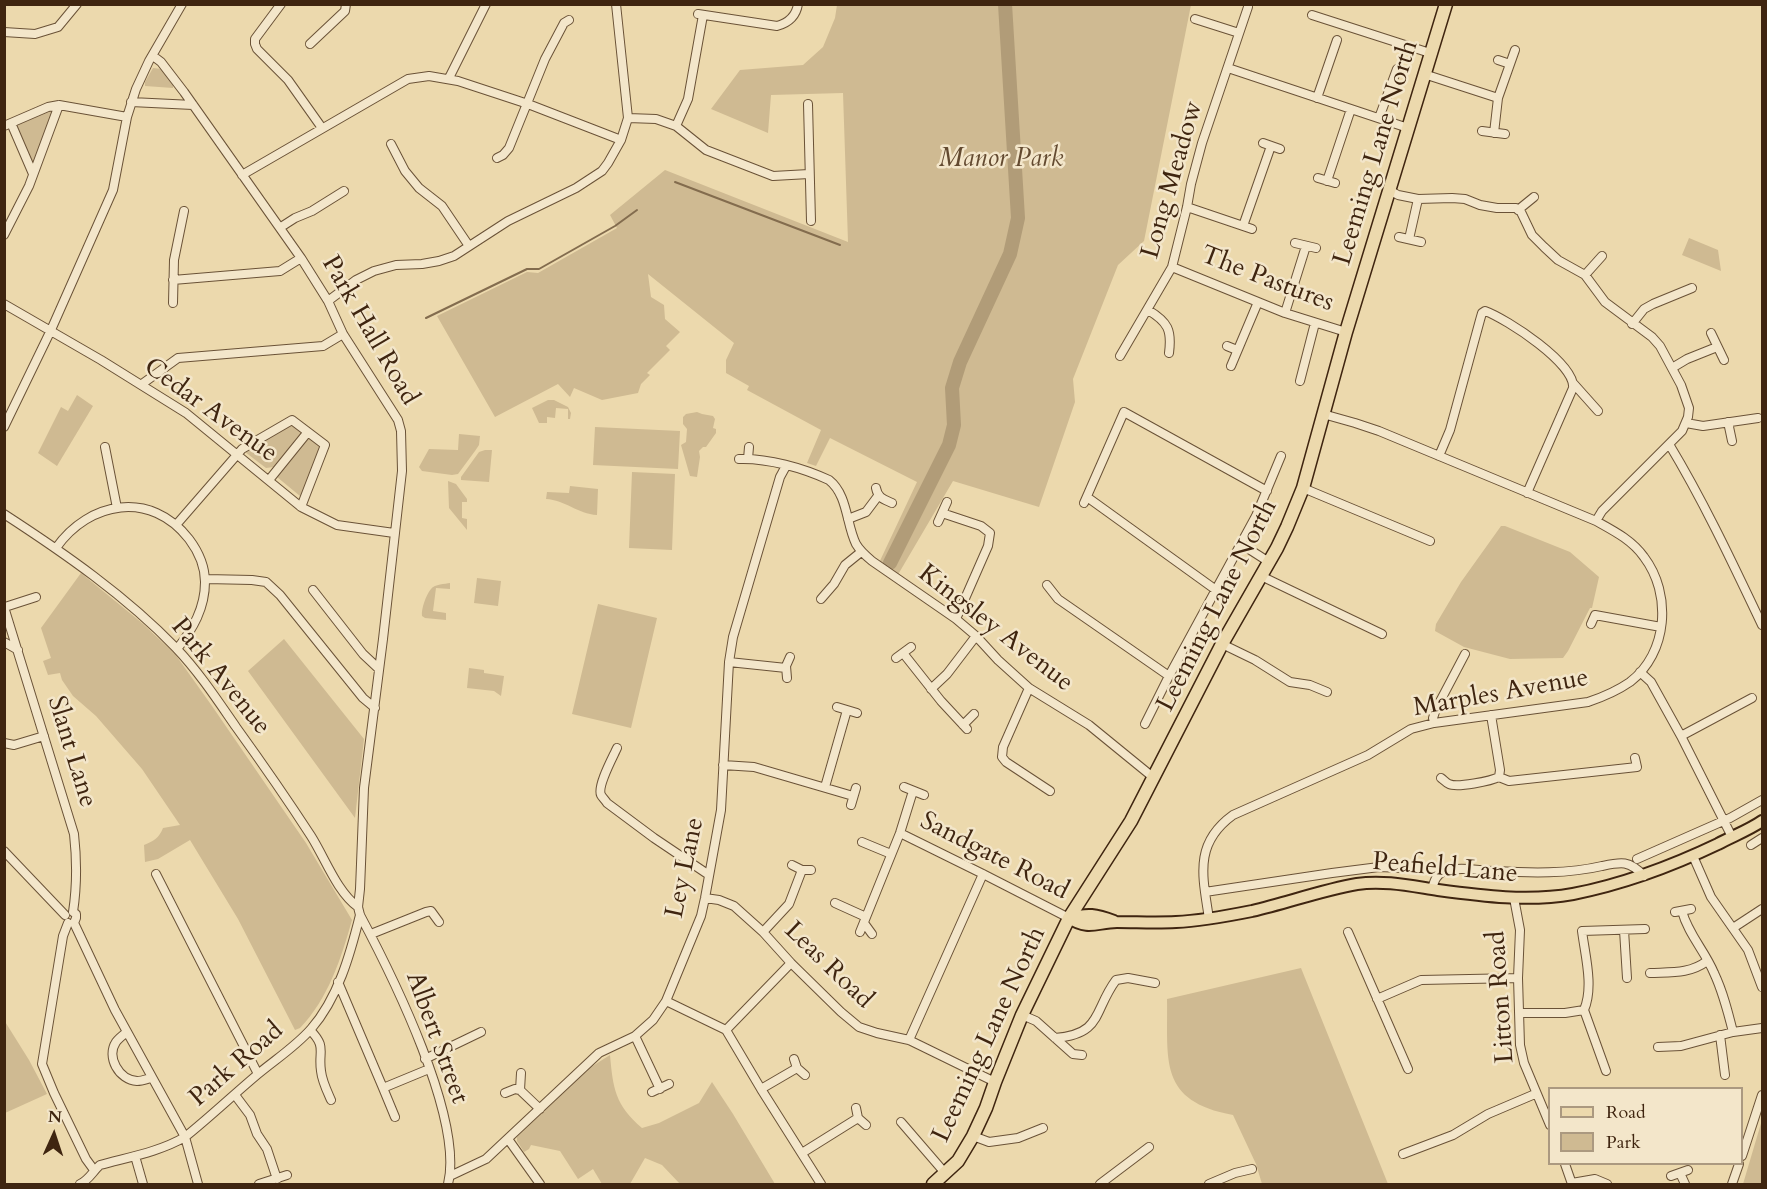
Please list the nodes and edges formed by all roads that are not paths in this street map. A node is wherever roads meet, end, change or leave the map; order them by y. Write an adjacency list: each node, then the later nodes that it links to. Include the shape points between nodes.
1 (77, 4): 13 (street, via 58,27 35,34)
2 (182, 4): 21 (street)
3 (281, 4): 42 (street, via 255,44 288,80)
4 (346, 4): 16 (street, via 345,11)
5 (616, 4): 37 (street)
6 (798, 4): 40 (street, via 788,23 777,26 700,15 688,99)
7 (1446, 4): 20 (highway, Leeming Lane North)
8 (484, 5): 27 (street)
9 (1248, 7): 14 (street, Long Meadow)
10 (1312, 15): 20 (street)
11 (569, 21): 31 (street, via 564,23 545,59)
12 (1199, 30): 14 (street, via 1198,20)
13 (4, 32)
14 (1239, 33): 24 (street, Long Meadow)
15 (1337, 40): 18 (street)
16 (310, 44)
17 (1323, 46): 18 (street)
18 (1334, 50): 28 (street)
19 (1515, 50): 23 (street)
20 (1430, 53): 26 (highway, Leeming Lane North)
21 (153, 56): 30 (street); 34 (street, Park Hall Road)
22 (1498, 60): 23 (street)
23 (1510, 64): 29 (street)
24 (1228, 68): 28 (street); 58 (street, Long Meadow)
25 (1397, 69): 38 (street)
26 (1424, 74): 29 (street); 41 (highway, Leeming Lane North)
27 (449, 78): 31 (street); 42 (street, via 408,80)
28 (1317, 98): 35 (street)
29 (1498, 98): 44 (street)
30 (131, 102): 34 (street); 36 (street)
31 (528, 104): 46 (street); 49 (street, via 509,148)
32 (808, 104): 51 (street)
33 (59, 105): 36 (street); 39 (street); 50 (street)
34 (193, 105): 52 (street, Park Hall Road)
35 (1351, 109): 38 (street); 53 (street, via 1331,182)
36 (127, 117): 87 (street, via 112,189)
37 (628, 118): 40 (street, via 656,119); 46 (street)
38 (1379, 118): 41 (street)
39 (8, 125): 50 (street)
40 (676, 126): 51 (street, via 706,150 773,176)
41 (1408, 128): 55 (highway, Leeming Lane North)
42 (322, 129): 52 (street)
43 (1482, 131): 44 (street)
44 (1494, 133): 45 (street)
45 (1505, 135)
46 (621, 140): 70 (street, via 602,171)
47 (392, 144): 70 (street, via 405,171 442,206)
48 (1280, 149): 62 (street, via 1267,144)
49 (497, 159)
50 (33, 174): 65 (street)
51 (809, 174): 61 (street)
52 (242, 175): 63 (street, Park Hall Road)
53 (1317, 178)
54 (344, 190): 63 (street)
55 (1389, 190): 57 (street); 88 (highway, Leeming Lane North)
56 (1534, 196): 59 (street)
57 (1418, 199): 59 (street, via 1465,199); 67 (street)
58 (1187, 207): 62 (street); 75 (street, Long Meadow)
59 (1518, 210): 76 (street, via 1538,241 1558,260)
60 (184, 211): 77 (street)
61 (811, 221)
62 (1243, 226): 64 (street)
63 (281, 227): 74 (street, Park Hall Road)
64 (1252, 229)
65 (5, 232)
66 (1399, 237): 67 (street)
67 (1409, 239): 68 (street)
68 (1421, 242)
69 (1295, 243): 71 (street)
70 (469, 246): 79 (street, via 440,261 374,271)
71 (1306, 246): 72 (street); 84 (street)
72 (1316, 248)
73 (1602, 256): 76 (street)
74 (302, 258): 77 (street, via 280,271); 79 (street, Park Hall Road)
75 (1172, 267): 80 (street, The Pastures); 83 (street, Long Meadow)
76 (1585, 275): 86 (street, via 1605,302)
77 (173, 280): 81 (street)
78 (1692, 288): 86 (street, via 1644,309)
79 (328, 301): 90 (street, Park Hall Road)
80 (1258, 302): 84 (street, The Pastures); 93 (street)
81 (173, 303)
82 (4, 304): 87 (street, Cedar Avenue)
83 (1148, 310): 94 (street, via 1169,331); 95 (street, Long Meadow)
84 (1284, 313): 85 (street, The Pastures)
85 (1315, 323): 88 (street, The Pastures); 100 (street)
86 (1632, 324): 98 (street, via 1652,337)
87 (51, 330): 103 (street, Cedar Avenue); 109 (street)
88 (1346, 332): 105 (highway, Leeming Lane North)
89 (1711, 333): 92 (street)
90 (343, 334): 103 (street, via 322,346 178,358); 135 (street, Park Hall Road, via 387,401 401,431 402,471)
91 (1227, 346): 93 (street)
92 (1717, 347): 96 (street); 98 (street)
93 (1237, 350): 97 (street)
94 (1169, 354)
95 (1120, 356)
96 (1724, 360)
97 (1231, 366)
98 (1672, 368): 108 (street, via 1687,400)
99 (1293, 369): 100 (street)
100 (1302, 372): 101 (street)
101 (1300, 381)
102 (1573, 383): 104 (street); 117 (street, via 1543,346 1485,311); 124 (street)
103 (142, 384): 115 (street, Cedar Avenue)
104 (1598, 411)
105 (1323, 414): 117 (street, Marples Avenue, via 1371,428); 122 (highway, Leeming Lane North)
106 (1758, 418): 107 (street)
107 (1728, 422): 108 (street, via 1703,426); 111 (street)
108 (1686, 423): 112 (street)
109 (4, 427)
110 (307, 433): 115 (street, via 292,420); 121 (street); 127 (street, via 325,446)
111 (1732, 441)
112 (1669, 444): 132 (street); 151 (street, via 1717,529)
113 (105, 447): 128 (street)
114 (749, 447): 119 (street)
115 (237, 454): 121 (street, Cedar Avenue); 134 (street)
116 (1281, 456): 123 (street)
117 (1439, 456): 124 (street, Marples Avenue)
118 (739, 459): 119 (street)
119 (748, 459): 120 (street)
120 (786, 466): 131 (street, via 836,485); 163 (street, Ley Lane, via 733,637)
121 (269, 480): 127 (street, Cedar Avenue)
122 (1303, 488): 136 (street); 140 (highway, Leeming Lane North)
123 (1267, 490): 137 (street); 144 (street, via 1124,412 1085,500)
124 (1527, 492): 132 (street, Marples Avenue)
125 (947, 502): 129 (street)
126 (892, 503): 131 (street, via 877,492 866,512)
127 (302, 507): 135 (street, Cedar Avenue, via 337,525)
128 (117, 508): 134 (street, via 153,512); 138 (street, via 80,522)
129 (942, 513): 133 (street); 149 (street, via 990,533)
130 (4, 514): 138 (street, Park Avenue)
131 (848, 519): 139 (street)
132 (1596, 521): 152 (street, Marples Avenue, via 1633,545 1649,564 1659,586)
133 (938, 522)
134 (176, 525): 142 (street, via 195,547)
135 (394, 533): 165 (street, Park Hall Road)
136 (1430, 541)
137 (1241, 544): 140 (street); 144 (street)
138 (56, 548): 159 (street, Park Avenue, via 127,603)
139 (861, 552): 147 (street, via 845,564); 149 (street, Kingsley Avenue)
140 (1269, 562): 141 (highway, Leeming Lane North)
141 (1261, 576): 154 (street); 157 (highway, Leeming Lane North)
142 (206, 579): 159 (street, via 199,615); 178 (street, via 266,582)
143 (1047, 585): 167 (street, via 1058,599)
144 (1216, 590): 167 (street)
145 (319, 592): 165 (street, via 363,654)
146 (36, 596): 148 (street, Slant Lane)
147 (821, 599)
148 (4, 607): 153 (street, Slant Lane)
149 (956, 620): 155 (street, Kingsley Avenue)
150 (1591, 624): 152 (street, via 1595,615)
151 (1762, 625)
152 (1661, 627): 166 (street, Marples Avenue, via 1650,660)
153 (8, 633): 160 (street, Slant Lane)
154 (1382, 634)
155 (976, 636): 169 (street, Kingsley Avenue); 171 (street)
156 (4, 642): 160 (street)
157 (1222, 644): 170 (street, via 1290,682); 192 (highway, Leeming Lane North)
158 (911, 648): 171 (street, via 899,656)
159 (177, 649): 229 (street, Park Avenue, via 237,728)
160 (18, 650): 185 (street, Slant Lane)
161 (1465, 654): 183 (street, via 1436,709)
162 (790, 657): 164 (street)
163 (729, 662): 164 (street); 190 (street, Ley Lane)
164 (786, 668): 168 (street)
165 (379, 669): 178 (street, Park Hall Road)
166 (1640, 672): 182 (street, Marples Avenue, via 1620,689 1588,702); 186 (street, via 1651,682)
167 (1169, 676): 184 (street)
168 (787, 678)
169 (1029, 688): 192 (street, Kingsley Avenue, via 1089,725); 194 (street, via 1002,757)
170 (1318, 688): 172 (street); 175 (street)
171 (931, 689): 181 (street, via 965,727)
172 (1327, 692)
173 (1739, 693): 176 (street)
174 (1752, 698): 176 (street)
175 (1314, 699)
176 (1744, 702): 186 (street)
177 (837, 707): 179 (street)
178 (375, 708): 229 (street, Park Hall Road, via 364,788)
179 (847, 710): 180 (street); 195 (street)
180 (857, 713)
181 (974, 714)
182 (1491, 715): 183 (street, Marples Avenue); 191 (street)
183 (1434, 723): 223 (street, Marples Avenue, via 1412,729 1368,755 1222,822 1204,852)
184 (1145, 724)
185 (45, 736): 187 (street, via 14,745); 230 (street, Slant Lane, via 74,834 76,888)
186 (1681, 736): 203 (street)
187 (4, 743)
188 (617, 748): 219 (street, via 600,789 601,796 654,838)
189 (1635, 758): 191 (street, via 1637,766 1509,781)
190 (723, 765): 195 (street, via 754,767); 219 (street, Ley Lane, via 721,810)
191 (1499, 777): 193 (street, via 1458,785 1449,785)
192 (1154, 778): 231 (highway, Leeming Lane North)
193 (1441, 778)
194 (1042, 786): 198 (street); 200 (street)
195 (825, 787): 202 (street, via 855,792)
196 (904, 787): 197 (street)
197 (913, 790): 199 (street); 205 (street)
198 (1050, 791)
199 (924, 795)
200 (1037, 795)
201 (1762, 800): 203 (street)
202 (850, 805)
203 (1723, 821): 206 (street); 213 (street)
204 (1762, 821): 206 (main road, Peafield Lane)
205 (900, 833): 211 (street); 220 (street, Sandgate Road)
206 (1732, 837): 212 (main road, Peafield Lane)
207 (1762, 840): 209 (street)
208 (862, 842): 211 (street)
209 (1751, 845)
210 (4, 851): 230 (street)
211 (891, 854): 233 (street)
212 (1693, 856): 221 (main road, Peafield Lane); 235 (street, via 1711,897)
213 (1637, 859)
214 (792, 865): 215 (street)
215 (802, 870): 216 (street); 238 (street, via 789,904)
216 (811, 870)
217 (1449, 870): 221 (street, via 1536,872 1622,863 1632,865); 222 (street, via 1437,876); 223 (street, via 1379,867)
218 (156, 874): 276 (street)
219 (709, 874): 224 (street, Ley Lane)
220 (983, 874): 231 (street, Sandgate Road); 265 (street)
221 (1644, 876): 225 (main road, Peafield Lane, via 1571,894)
222 (1432, 889): 225 (main road, Peafield Lane); 232 (main road, Peafield Lane, via 1356,884)
223 (1205, 892): 232 (street, Marples Avenue)
224 (705, 898): 238 (street, Leas Road, via 734,906); 252 (street, Ley Lane)
225 (1514, 898): 246 (street, Litton Road, via 1520,930)
226 (835, 903): 233 (street)
227 (1691, 909): 243 (street, via 1678,911)
228 (1762, 909): 235 (street)
229 (359, 912): 241 (street, Albert Street); 248 (street, Park Road, via 349,957)
230 (70, 918): 259 (street); 308 (street, Slant Lane, via 63,936 42,1064)
231 (1069, 918): 232 (main road, Peafield Lane, via 1088,925); 255 (highway, Leeming Lane North)
232 (1209, 919)
233 (865, 920): 239 (street); 242 (street)
234 (439, 922): 241 (street, via 431,911)
235 (1733, 928): 250 (street, via 1748,950)
236 (1645, 929): 237 (street)
237 (1624, 930): 247 (street); 253 (street, via 1582,931 1587,956 1588,1001)
238 (763, 932): 244 (street, Leas Road)
239 (860, 932)
240 (1348, 932): 251 (street)
241 (371, 934): 268 (street, Albert Street)
242 (872, 934)
243 (1707, 961): 245 (street, via 1690,971 1660,969); 261 (street)
244 (791, 963): 258 (street); 265 (street, Leas Road, via 851,1022)
245 (1650, 973)
246 (1518, 978): 251 (street, via 1421,980); 254 (street, Litton Road)
247 (1627, 978)
248 (338, 982): 257 (street, Park Road); 281 (street)
249 (1155, 983): 264 (street, via 1116,980 1089,1027 1076,1035)
250 (1762, 987)
251 (1377, 999): 272 (street)
252 (666, 1001): 258 (street); 263 (street, Ley Lane)
253 (1584, 1010): 254 (street); 274 (street)
254 (1520, 1013): 285 (street, Litton Road, via 1520,1045)
255 (1022, 1015): 264 (street, via 1036,1021); 279 (highway, Leeming Lane North)
256 (1762, 1028): 261 (street)
257 (310, 1030): 276 (street, Park Road); 288 (street, via 322,1046 320,1068)
258 (726, 1030): 282 (street)
259 (127, 1032): 278 (street); 278 (street, via 113,1048 115,1065 129,1079)
260 (481, 1032): 268 (street)
261 (1733, 1032): 262 (street)
262 (1720, 1035): 266 (street); 273 (street)
263 (635, 1036): 280 (street, via 656,1091); 290 (street, Ley Lane, via 599,1053)
264 (1055, 1038): 267 (street, via 1073,1054)
265 (909, 1041): 279 (street, Leas Road)
266 (1664, 1050)
267 (1082, 1055)
268 (425, 1059): 271 (street, Albert Street)
269 (794, 1059): 270 (street)
270 (797, 1068): 277 (street); 282 (street)
271 (429, 1069): 281 (street); 311 (street, Albert Street, via 446,1126)
272 (1408, 1069)
273 (1727, 1070)
274 (1606, 1071)
275 (521, 1073): 283 (street)
276 (258, 1074): 286 (street, Park Road)
277 (805, 1075)
278 (151, 1078): 298 (street)
279 (994, 1082): 297 (highway, Leeming Lane North)
280 (669, 1084)
281 (383, 1088): 291 (street)
282 (761, 1089): 301 (street)
283 (520, 1090): 284 (street); 290 (street)
284 (505, 1093)
285 (1536, 1094): 293 (street, Litton Road); 303 (street, via 1488,1114 1453,1135)
286 (234, 1095): 298 (street, Park Road); 313 (street, via 250,1115)
287 (1762, 1095): 302 (street)
288 (331, 1100)
289 (856, 1108): 292 (street)
290 (540, 1109): 299 (street, Ley Lane)
291 (395, 1117)
292 (858, 1118): 295 (street); 301 (street)
293 (1548, 1121)
294 (901, 1122): 309 (street)
295 (866, 1125)
296 (1042, 1128): 297 (street, via 1018,1138 989,1142)
297 (973, 1136): 309 (highway, Leeming Lane North, via 958,1161)
298 (185, 1137): 304 (street, Park Road); 317 (street)
299 (508, 1139): 311 (street, Ley Lane, via 486,1159); 320 (street)
300 (1149, 1147): 323 (street)
301 (802, 1153): 321 (street)
302 (1743, 1153)
303 (1403, 1154)
304 (135, 1156): 308 (street, Park Road); 316 (street)
305 (1565, 1165): 315 (street)
306 (1739, 1165): 327 (street)
307 (1252, 1169): 324 (street)
308 (94, 1170): 314 (street)
309 (945, 1173): 322 (highway, Leeming Lane North)
310 (287, 1175): 313 (street)
311 (450, 1176): 319 (street, Albert Street)
312 (1671, 1176): 326 (street, via 1684,1172)
313 (277, 1179): 318 (street)
314 (85, 1183)
315 (1572, 1184): 325 (street, via 1595,1179)
316 (143, 1185)
317 (198, 1185)
318 (260, 1185)
319 (448, 1185)
320 (540, 1185)
321 (821, 1185)
322 (933, 1185)
323 (1100, 1185)
324 (1209, 1185)
325 (1607, 1185)
326 (1685, 1185)
327 (1732, 1185)

